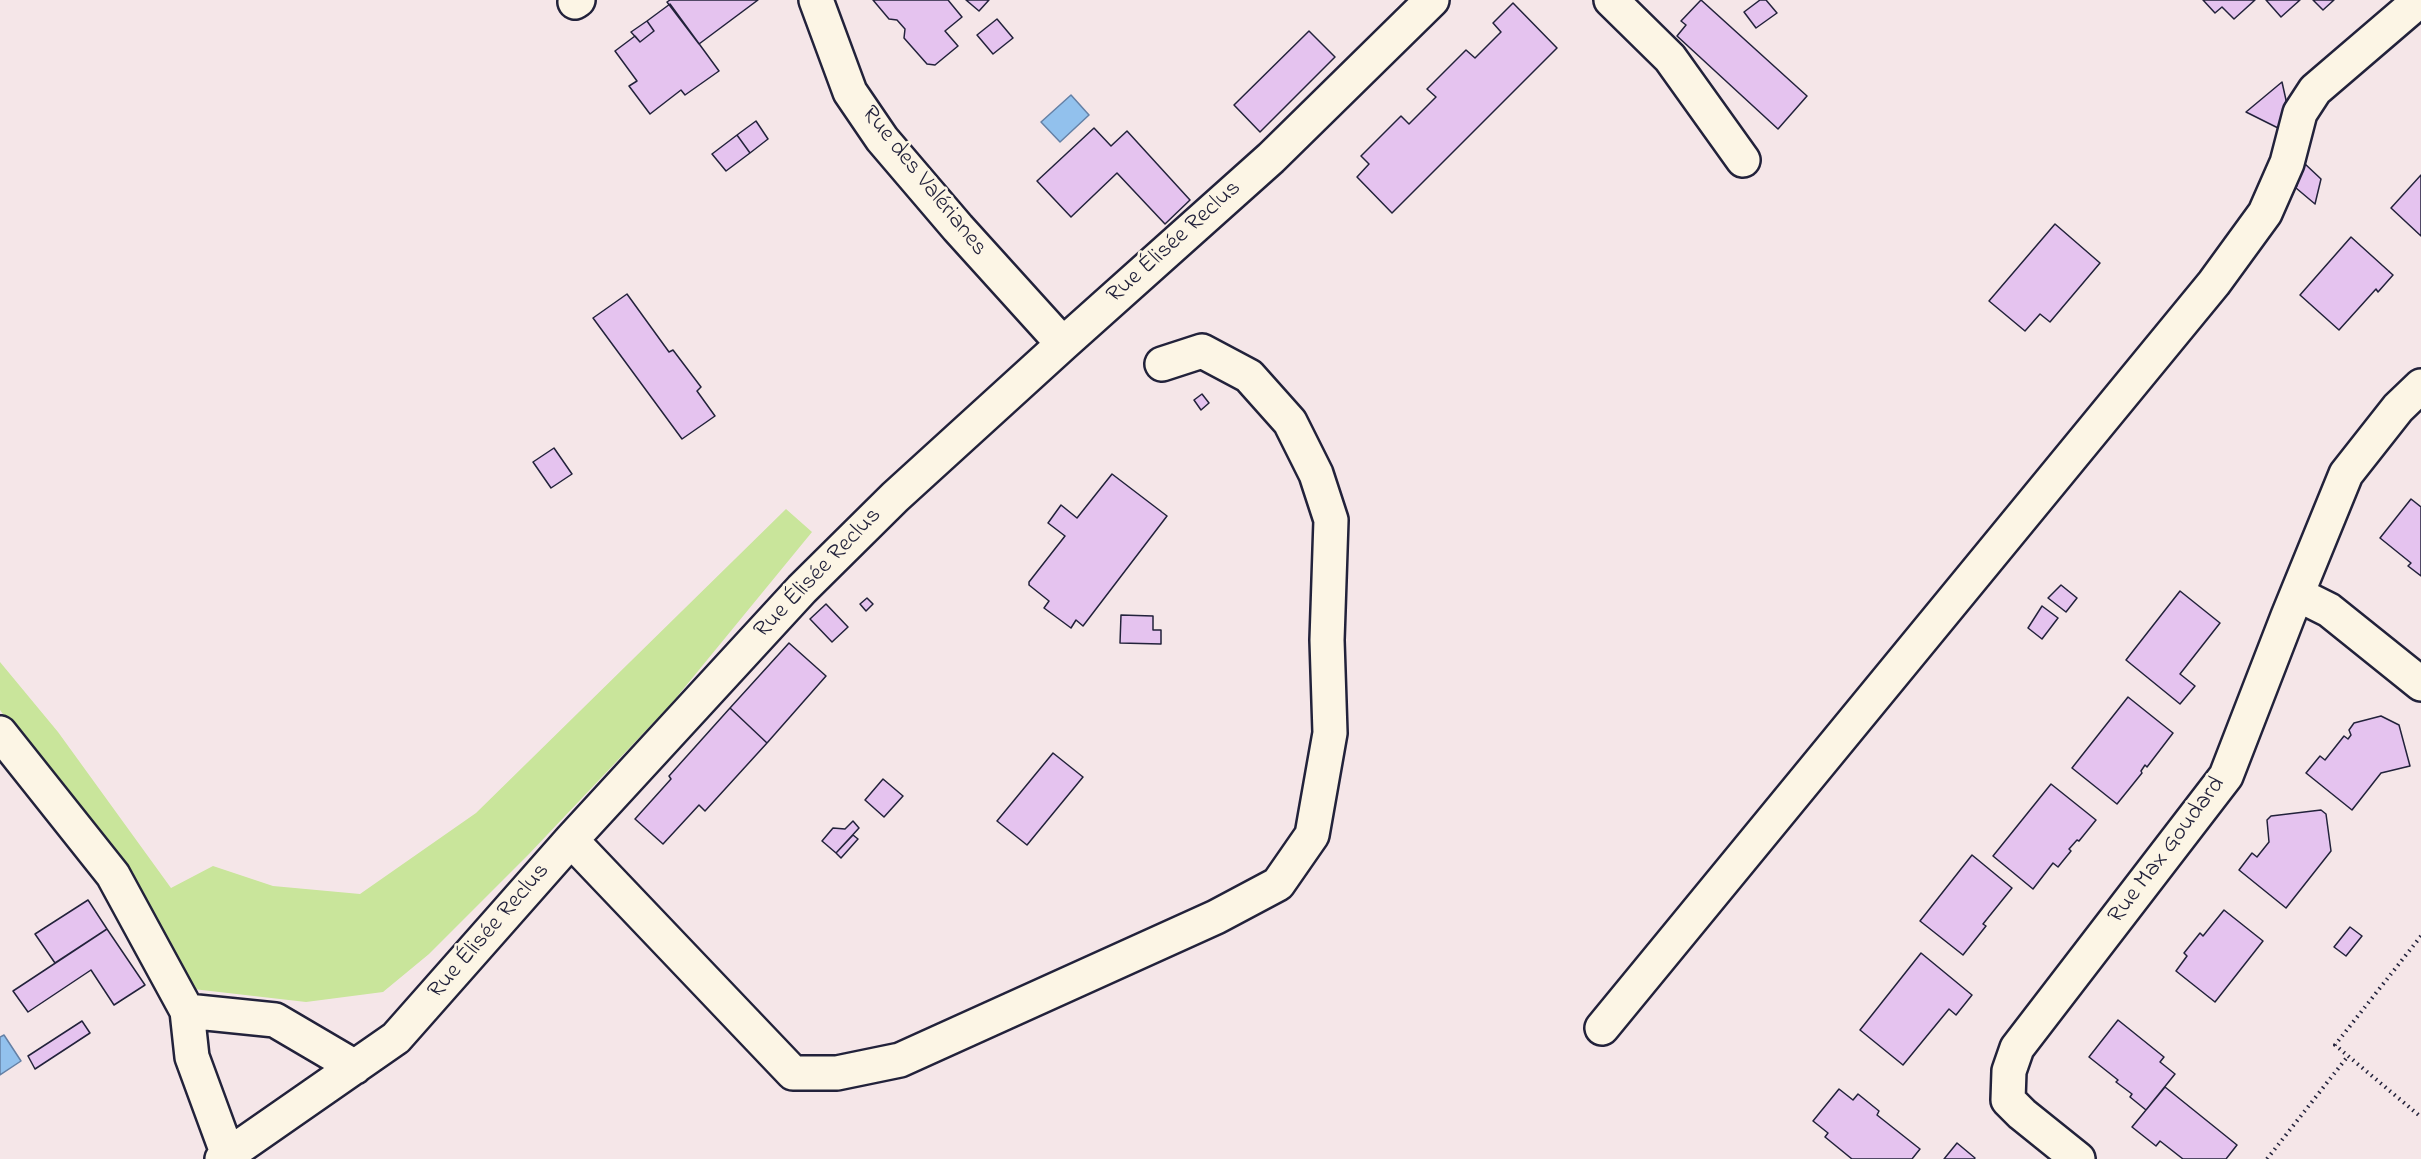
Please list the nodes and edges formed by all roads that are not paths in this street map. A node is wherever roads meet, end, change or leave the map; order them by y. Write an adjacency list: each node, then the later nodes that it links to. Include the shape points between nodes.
1 (816, 0): 6 (street, Rue des Valérianes, via 850,92 882,139)
2 (1432, 0): 6 (street, Rue Élisée Reclus, via 1271,158)
3 (1611, 0): 5 (street, via 1670,58)
4 (2420, 0): 14 (street, via 2315,90 2300,112 2287,163 2265,213 2214,283)
5 (1743, 160)
6 (1063, 344): 12 (street, Rue Élisée Reclus, via 895,497 802,589)
7 (1162, 364): 12 (street, via 1202,351 1249,376 1290,422 1316,474 1331,520 1327,640 1330,733 1312,836 1278,884 1216,917 900,1060 837,1073 793,1074)
8 (2421, 386): 9 (street, Rue Max Goudard, via 2398,408 2346,474)
9 (2297, 594): 10 (street, via 2329,610); 17 (street, Rue Max Goudard, via 2226,776 2017,1048 2009,1071 2008,1100)
10 (2421, 684)
11 (0, 733): 13 (street, via 112,875)
12 (572, 840): 15 (street, Rue Élisée Reclus, via 396,1038)
13 (187, 1011): 15 (street, via 275,1020); 16 (street, via 192,1057)
14 (1602, 1028)
15 (355, 1067): 16 (street, Rue Élisée Reclus)
16 (225, 1157)
17 (2078, 1159)

